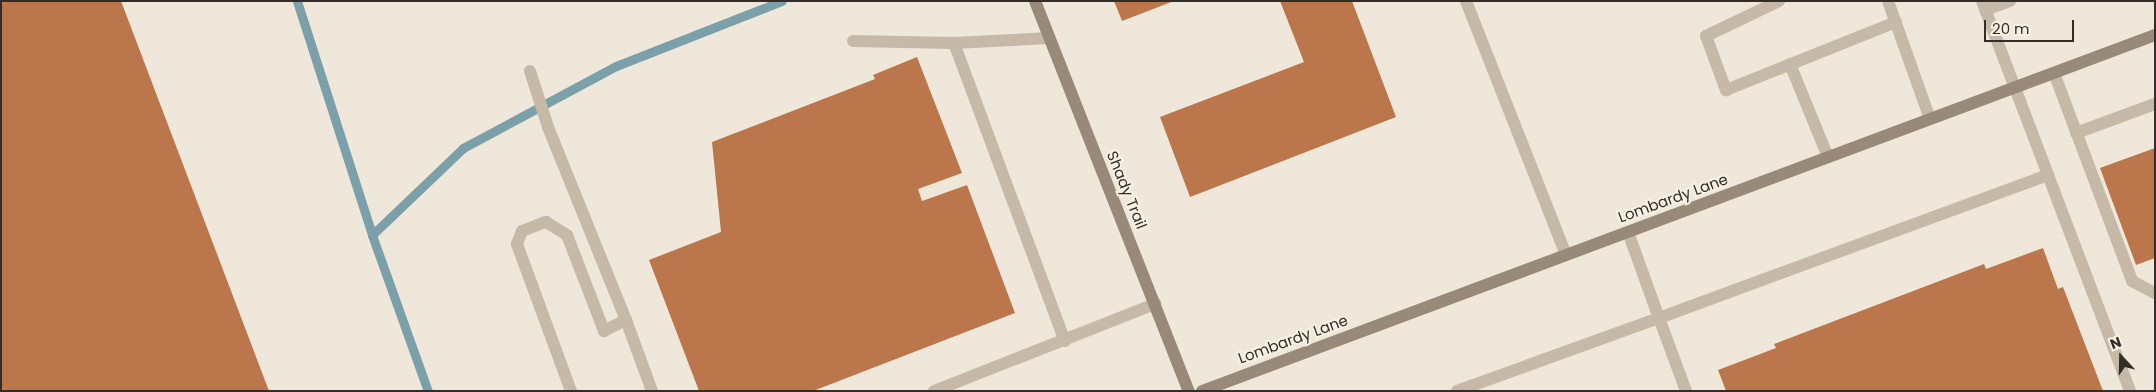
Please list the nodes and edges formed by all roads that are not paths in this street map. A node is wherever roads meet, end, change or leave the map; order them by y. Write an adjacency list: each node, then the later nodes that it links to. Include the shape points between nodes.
1 (1035, 1): 9 (main road, Shady Trail)
2 (1466, 1): 22 (lane)
3 (1779, 1): 12 (lane, via 1706,36 1726,90)
4 (1888, 1): 7 (lane)
5 (2010, 1): 6 (lane)
6 (1984, 6): 15 (lane)
7 (1896, 22): 12 (lane); 17 (lane)
8 (2155, 35): 14 (main road, Lombardy Lane)
9 (1049, 38): 11 (lane); 24 (main road, Shady Trail)
10 (853, 41): 11 (lane)
11 (954, 43): 27 (lane)
12 (1790, 64): 19 (lane)
13 (530, 71): 26 (lane, via 548,127)
14 (2054, 72): 15 (main road, Lombardy Lane); 18 (lane)
15 (2013, 88): 17 (main road, Lombardy Lane); 20 (lane)
16 (2155, 104): 18 (lane)
17 (1930, 119): 19 (main road, Lombardy Lane)
18 (2076, 133): 23 (lane, via 2132,281)
19 (1828, 157): 21 (main road, Lombardy Lane)
20 (2048, 175): 25 (lane); 35 (lane)
21 (1628, 232): 22 (main road, Lombardy Lane); 25 (lane)
22 (1566, 255): 32 (main road, Lombardy Lane)
23 (2155, 294)
24 (1155, 304): 27 (lane); 31 (main road, Shady Trail)
25 (1659, 318): 33 (lane); 34 (lane)
26 (626, 320): 28 (lane, via 604,331 566,235 546,222 522,231 517,244); 29 (lane)
27 (1065, 341): 30 (lane)
28 (571, 391)
29 (652, 391)
30 (934, 391)
31 (1189, 391)
32 (1202, 391)
33 (1457, 391)
34 (1686, 391)
35 (2130, 391)

